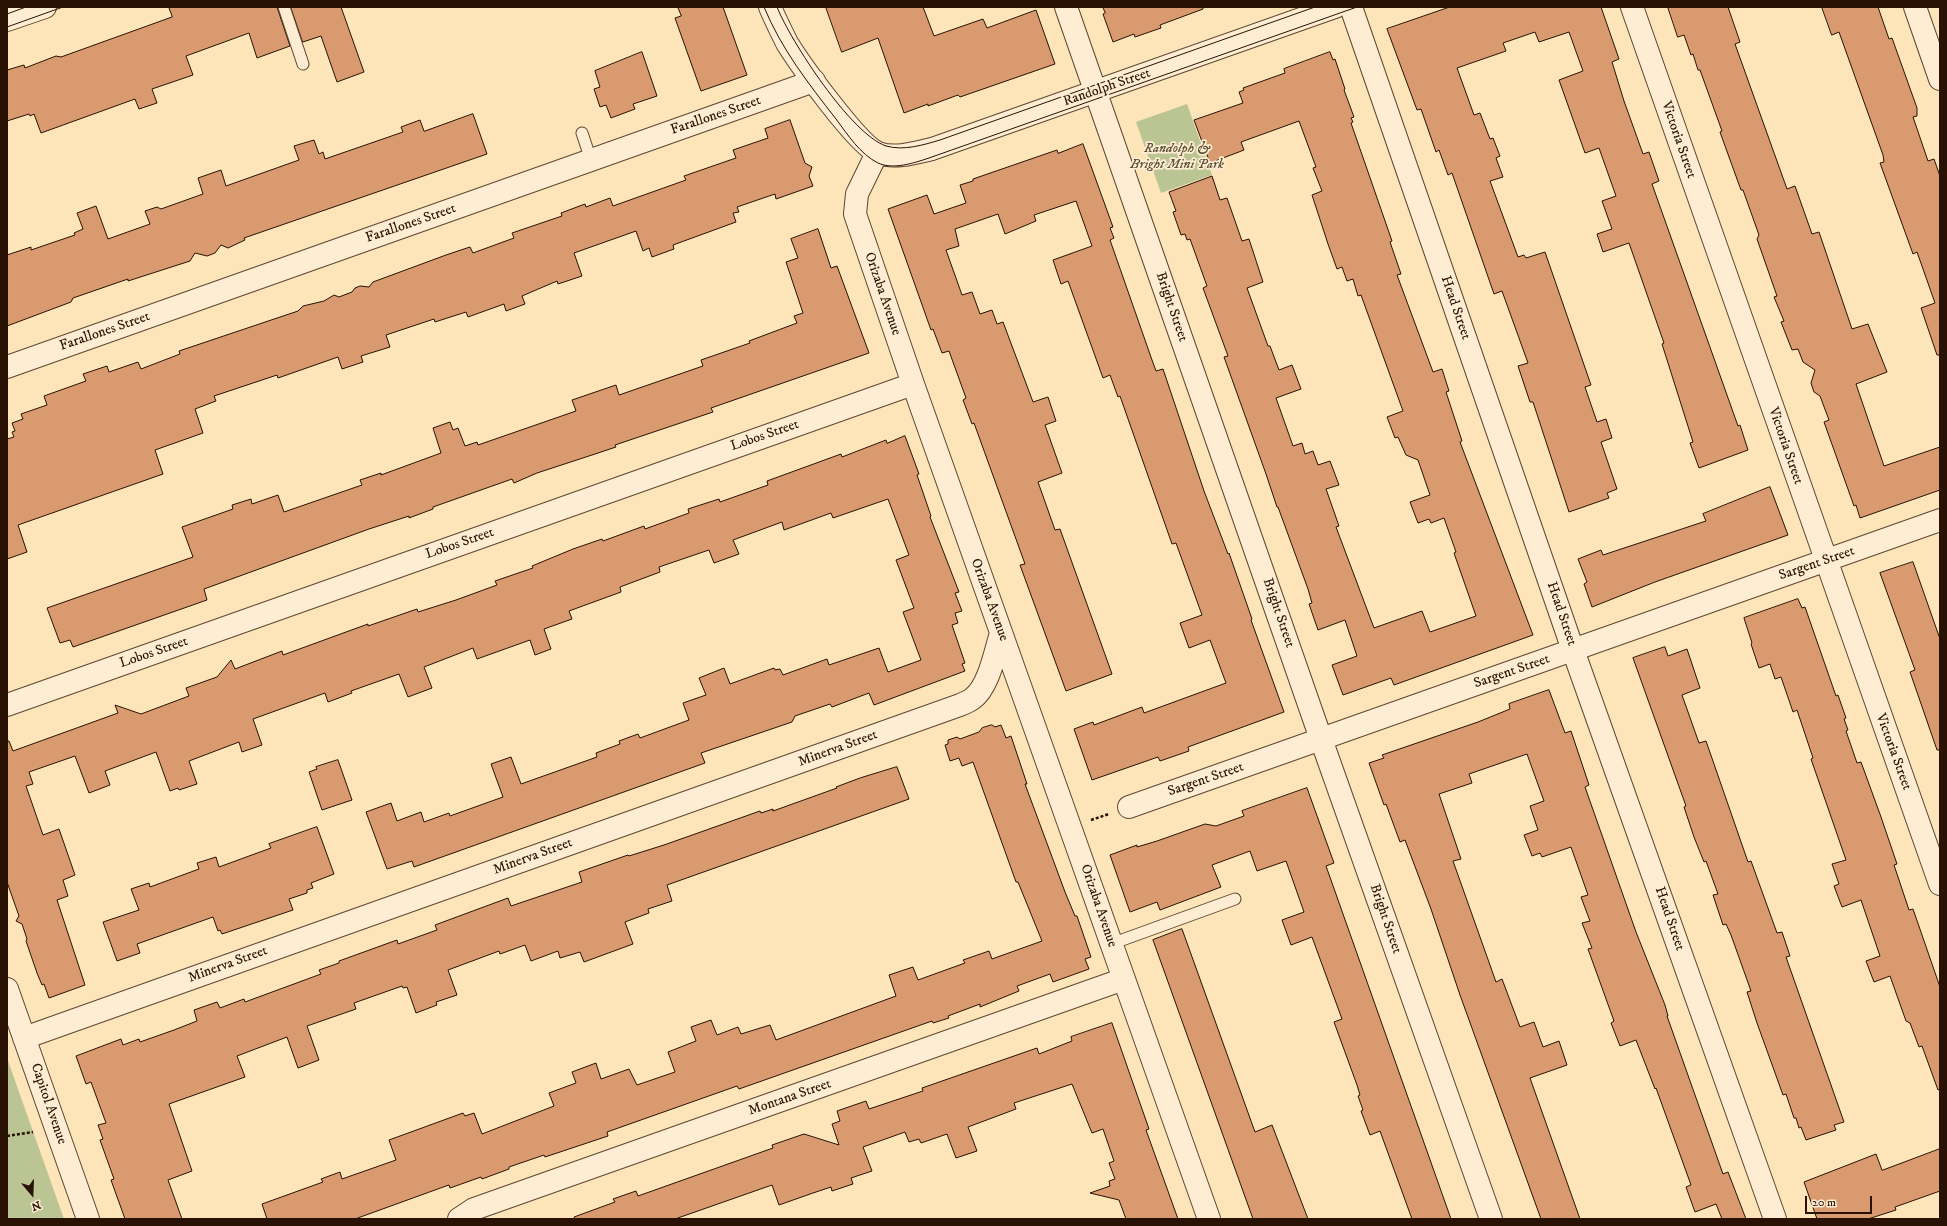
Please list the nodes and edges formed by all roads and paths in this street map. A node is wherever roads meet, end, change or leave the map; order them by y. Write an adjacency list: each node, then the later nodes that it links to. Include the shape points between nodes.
1 (45, 7): 9 (street)
2 (284, 7): 10 (lane)
3 (770, 7): 12 (street, via 786,41)
4 (1066, 7): 13 (street, Bright Street)
5 (1335, 7): 13 (street, Randolph Street)
6 (1351, 7): 22 (street, Head Street)
7 (1632, 7): 20 (street, Victoria Street)
8 (1915, 7): 11 (street)
9 (7, 20)
10 (303, 64)
11 (1940, 79)
12 (814, 81): 15 (street, via 860,138); 16 (street, Farallones Street)
13 (1097, 92): 15 (street, Randolph Street, via 932,149 896,156); 24 (street, Bright Street)
14 (582, 133): 16 (lane)
15 (877, 153): 18 (street, Orizaba Avenue, via 857,194 855,214)
16 (591, 160): 17 (street, Farallones Street)
17 (7, 367)
18 (913, 384): 21 (street, Orizaba Avenue); 23 (street, Lobos Street)
19 (1940, 520): 20 (street, Sargent Street)
20 (1825, 561): 22 (street, Sargent Street); 27 (street, Victoria Street)
21 (1001, 633): 26 (street, Orizaba Avenue); 32 (street, Minerva Street, via 980,691 972,700 960,705)
22 (1573, 650): 24 (street, Sargent Street); 39 (street, Head Street)
23 (7, 705)
24 (1321, 739): 25 (street, Sargent Street); 38 (street, Bright Street)
25 (1129, 807): 26 (path)
26 (1070, 828): 29 (street, Orizaba Avenue)
27 (1940, 884)
28 (1234, 899): 29 (lane)
29 (1111, 944): 30 (street, Orizaba Avenue)
30 (1124, 979): 36 (street, Montana Street, via 474,1209); 37 (street, Orizaba Avenue)
31 (7, 990): 32 (street, Capitol Avenue)
32 (24, 1038): 33 (street, Capitol Avenue)
33 (55, 1126): 34 (path); 35 (street, Capitol Avenue)
34 (7, 1136)
35 (88, 1219)
36 (458, 1219)
37 (1209, 1219)
38 (1492, 1219)
39 (1775, 1219)

